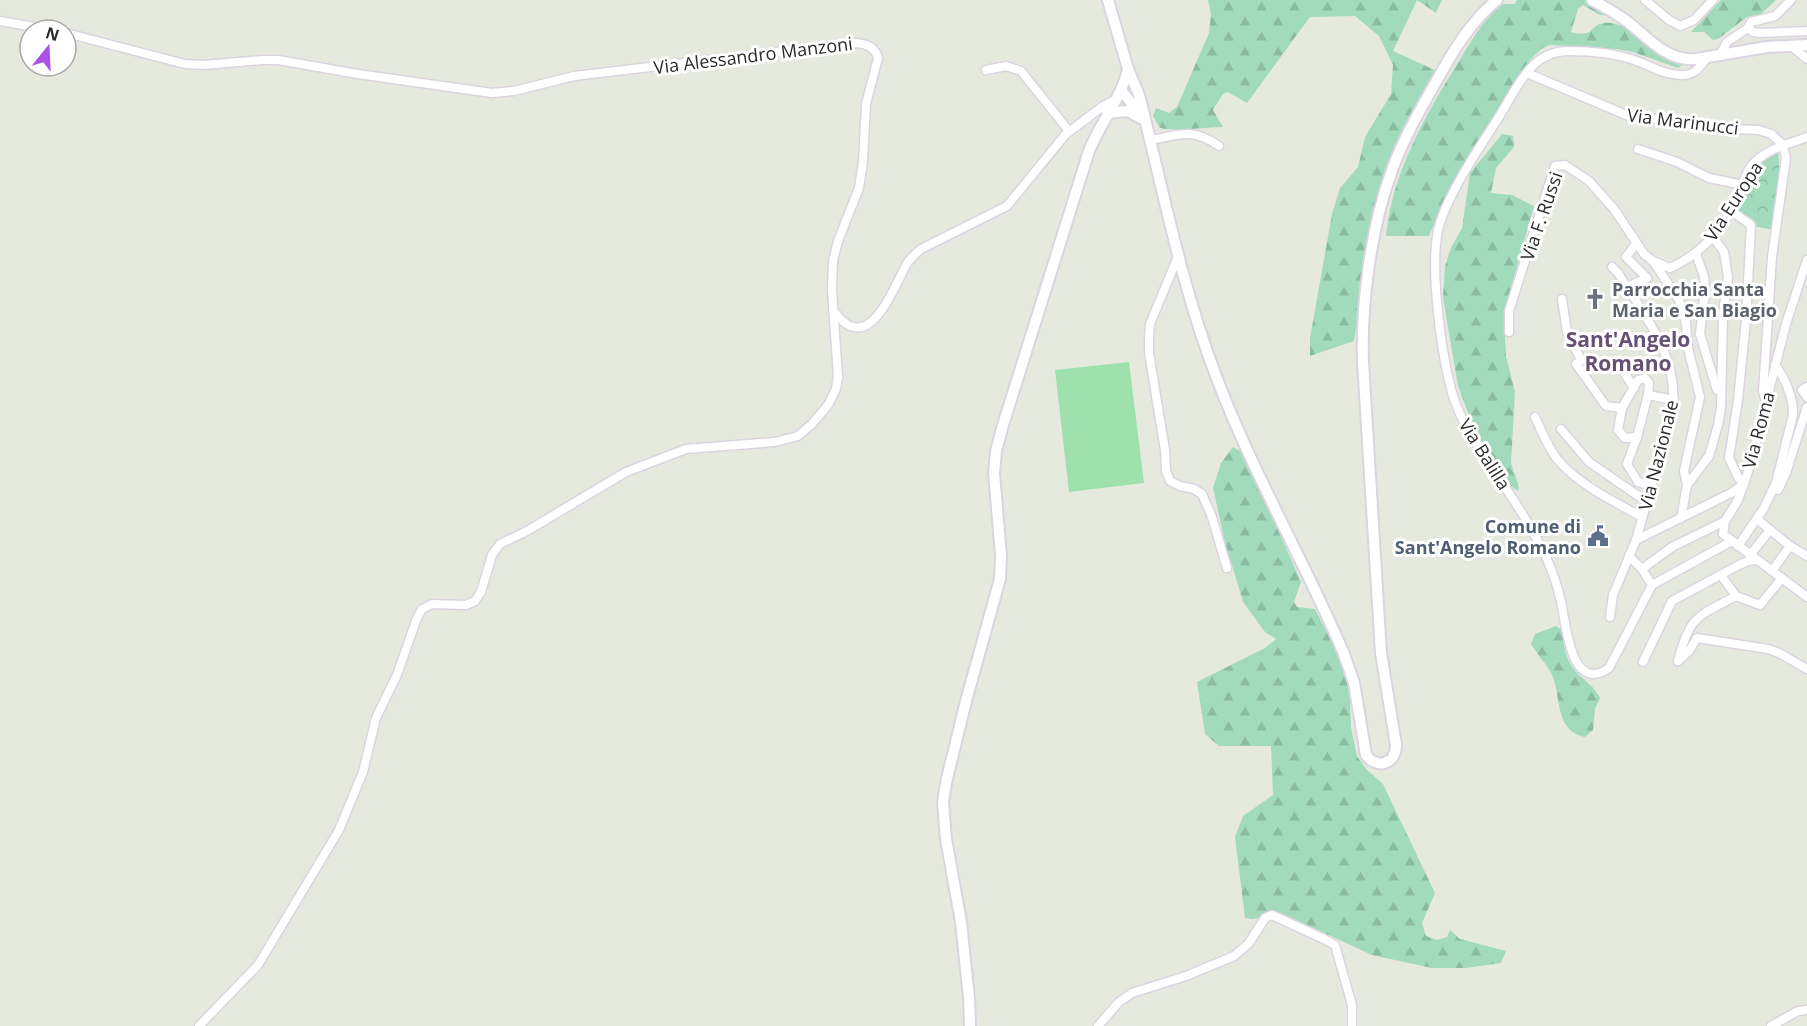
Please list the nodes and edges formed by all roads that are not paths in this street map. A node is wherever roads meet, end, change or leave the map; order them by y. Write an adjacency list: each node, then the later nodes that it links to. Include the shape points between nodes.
1 (1108, 0): 17 (street)
2 (1497, 0): 34 (street, via 1475,21 1456,49 1400,150 1384,194 1371,261 1363,362 1381,653 1396,745 1394,756 1386,763 1374,762 1366,755 1347,661 1226,402 1200,330)
3 (1592, 0): 15 (street, via 1674,56 1688,60)
4 (1645, 0): 5 (street, via 1671,22 1684,26)
5 (1713, 0)
6 (1791, 0): 9 (street, via 1775,16 1751,22)
7 (0, 21): 8 (street)
8 (18, 24)
9 (1748, 28): 10 (street, via 1760,33); 14 (street, via 1727,42)
10 (1807, 31)
11 (78, 36): 41 (street, Via Alessandro Manzoni, via 185,64 278,60 498,93 574,76 867,44 876,51 878,65 866,104 859,188 834,257)
12 (1790, 45): 13 (street); 14 (street); 16 (street)
13 (1807, 45)
14 (1720, 55): 15 (street)
15 (1707, 57): 19 (street, Via Balilla, via 1698,69 1682,75 1625,57 1564,51 1543,56)
16 (1807, 59)
17 (1128, 69): 20 (street); 21 (street)
18 (986, 70): 24 (street, via 1006,66 1021,70)
19 (1527, 73): 27 (street, Via Marinucci, via 1630,117 1674,120 1707,128 1760,130); 77 (street, Via Balilla, via 1449,204 1437,237 1440,312 1452,390 1469,431 1544,552 1558,590 1571,652 1579,666 1595,673 1609,668)
20 (1118, 95): 21 (street, via 1132,92); 22 (street); 23 (street, via 1134,104); 24 (street)
21 (1141, 103): 23 (street)
22 (1107, 113): 23 (street, via 1128,111); 85 (street, via 1087,159 999,438 994,478 1001,573 944,789 944,823 961,922)
23 (1144, 120): 26 (street)
24 (1069, 130): 41 (street, via 1010,204 914,255 871,324 850,326)
25 (1807, 137): 27 (street)
26 (1150, 140): 28 (street, via 1194,133); 34 (street)
27 (1782, 144): 30 (street, Via Europa, via 1755,161); 50 (street, via 1786,158 1772,257 1763,391)
28 (1219, 146)
29 (1638, 149): 30 (street, via 1709,178)
30 (1743, 185): 31 (street, Via Europa)
31 (1730, 210): 32 (street, Via Europa); 58 (street, via 1751,225 1746,320 1729,458)
32 (1713, 237): 35 (street, Via Europa); 53 (street, via 1724,252 1728,277 1723,314)
33 (1636, 244): 37 (street, Via F. Russi); 39 (street, via 1626,257 1647,278); 42 (street, Via F. Russi, via 1614,209 1589,181 1565,165 1555,166 1509,311)
34 (1179, 253): 72 (street, via 1150,324 1149,337 1166,471 1170,481 1202,494)
35 (1696, 254): 37 (street, Via Europa, via 1670,268); 53 (street, via 1705,283 1700,334)
36 (1807, 260): 43 (street, Via Roma)
37 (1653, 261): 57 (street, Via F. Russi, via 1679,300 1700,398 1684,471)
38 (1612, 267): 39 (street, Via Nazionale)
39 (1627, 287): 49 (street, Via Nazionale, via 1663,349 1674,382)
40 (1562, 299): 52 (street, via 1567,332 1581,360 1576,364 1605,406)
41 (833, 310): 84 (street, Via Alessandro Manzoni, via 837,383 828,405 802,433 781,441 686,449 631,470 500,544 493,552 475,601 462,605 432,604 420,611 401,668 376,717 363,772 339,830 258,965)
42 (1509, 332)
43 (1775, 365): 50 (street, Via Roma); 64 (street, via 1793,405 1792,415 1776,483)
44 (1625, 374): 46 (street)
45 (1807, 387): 48 (street, via 1802,390)
46 (1634, 388): 47 (street, via 1638,380 1645,378 1649,383); 52 (street)
47 (1648, 395): 49 (street); 56 (street)
48 (1807, 397)
49 (1674, 400): 59 (street, Via Nazionale)
50 (1766, 404): 58 (street, Via Roma)
51 (1807, 407): 64 (street, via 1786,473)
52 (1622, 408): 56 (street, via 1618,430 1625,438)
53 (1721, 408): 57 (street, via 1709,456)
54 (1535, 417): 61 (street, via 1563,465 1594,489)
55 (1561, 429): 60 (street, via 1592,465)
56 (1637, 437): 59 (street, via 1627,464 1638,482)
57 (1687, 484): 62 (street, Via F. Russi)
58 (1744, 484): 62 (street, Via Roma); 63 (street)
59 (1651, 486): 60 (street, Via Nazionale)
60 (1647, 502): 61 (street, Via Nazionale)
61 (1642, 517): 66 (street, Via Nazionale)
62 (1681, 518): 66 (street, Via Roma)
63 (1725, 521): 67 (street, via 1723,534); 73 (street, via 1672,547)
64 (1759, 521): 65 (street); 67 (street)
65 (1770, 530): 68 (street); 71 (street)
66 (1636, 540): 69 (street, Via Nazionale)
67 (1735, 543): 71 (street); 77 (street)
68 (1790, 546): 70 (street); 74 (street)
69 (1629, 556): 73 (street); 80 (street, Via Nazionale, via 1613,595)
70 (1807, 556)
71 (1754, 558): 74 (street); 75 (street)
72 (1227, 568)
73 (1642, 569): 77 (street)
74 (1772, 571): 76 (street)
75 (1721, 575): 78 (street); 81 (street, via 1672,601)
76 (1782, 578): 78 (street, via 1760,605); 79 (street)
77 (1652, 585)
78 (1736, 596): 82 (street, via 1697,618 1678,661 1697,638 1768,649)
79 (1807, 597)
80 (1610, 617)
81 (1643, 662)
82 (1807, 669)
83 (1807, 1010): 88 (street)
84 (199, 1026)
85 (970, 1026)
86 (1098, 1026): 87 (street, via 1132,993 1234,956 1249,943 1265,918 1272,915 1335,945 1352,1005)
87 (1352, 1026)
88 (1771, 1026)

